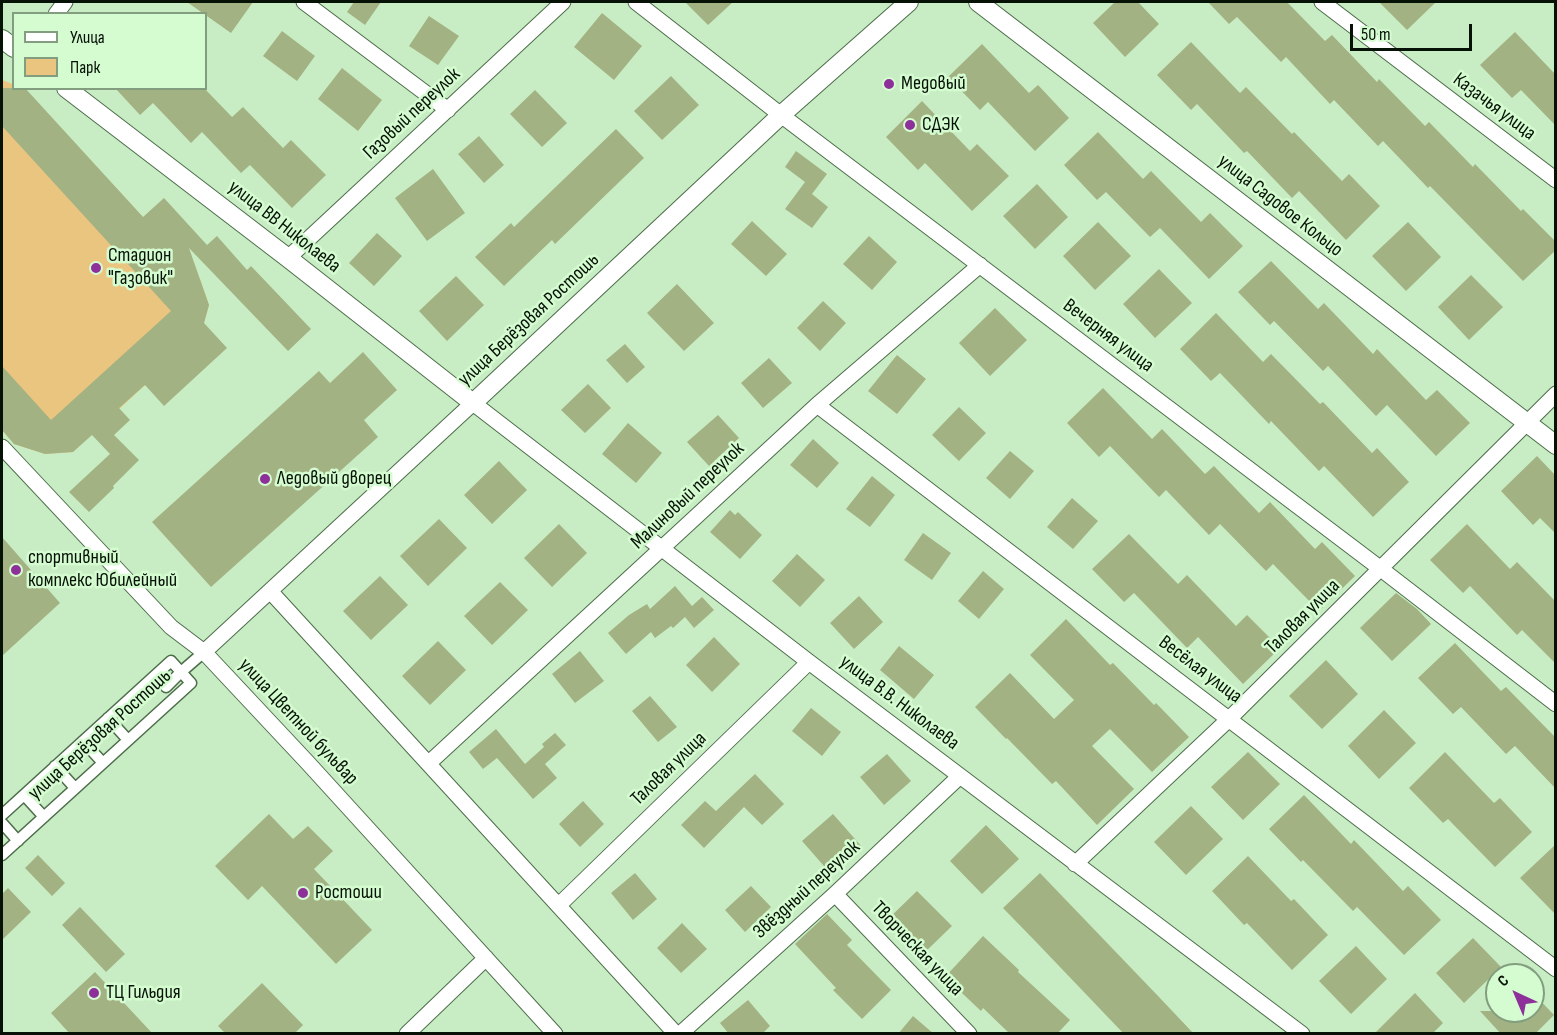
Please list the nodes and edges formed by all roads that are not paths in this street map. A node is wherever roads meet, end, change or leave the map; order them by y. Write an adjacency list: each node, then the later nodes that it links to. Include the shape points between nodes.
1 (304, 2): 8 (street)
2 (563, 2): 8 (street, Газовый переулок)
3 (636, 2): 9 (street, Вечерняя улица)
4 (909, 2): 9 (street, улица Берёзовая Ростошь)
5 (978, 2): 16 (street, улица Садовое Кольцо)
6 (1322, 2): 10 (street, Казачья улица)
7 (69, 90): 11 (street, улица ВВ Николаева)
8 (448, 110): 11 (street, Газовый переулок)
9 (782, 115): 12 (street, Вечерняя улица); 14 (street, улица Берёзовая Ростошь)
10 (1556, 180)
11 (288, 258): 14 (street, улица ВВ Николаева)
12 (980, 265): 15 (street, Малиновый переулок); 20 (street, Вечерняя улица)
13 (1556, 394): 16 (street, Таловая улица)
14 (473, 403): 19 (street, улица В.В. Николаева); 21 (street, улица Берёзовая Ростошь)
15 (818, 405): 19 (street, Малиновый переулок); 30 (street, Весёлая улица)
16 (1526, 423): 17 (street, улица Садовое Кольцо); 20 (street, Таловая улица)
17 (1556, 445)
18 (4, 454): 22 (street, улица Цветной бульвар, via 171,627)
19 (662, 548): 23 (street, улица В.В. Николаева); 34 (street, Малиновый переулок)
20 (1381, 569): 28 (street, Вечерняя улица); 30 (street, Таловая улица)
21 (270, 591): 22 (street, улица Берёзовая Ростошь); 34 (street)
22 (204, 652): 24 (street, улица Берёзовая Ростошь); 47 (street, улица Цветной бульвар)
23 (809, 662): 36 (street, улица В.В. Николаева); 46 (street, Таловая улица)
24 (182, 672): 25 (street, улица Берёзовая Ростошь, via 171,661); 26 (street); 27 (street, улица Берёзовая Ростошь, via 191,683)
25 (155, 675): 26 (street); 29 (street, улица Берёзовая Ростошь)
26 (166, 687): 27 (street)
27 (175, 697): 31 (street, улица Берёзовая Ростошь)
28 (1556, 704)
29 (108, 718): 31 (street); 32 (street, улица Берёзовая Ростошь)
30 (1229, 719): 44 (street, Таловая улица); 48 (street, Весёлая улица)
31 (128, 740): 33 (street, улица Берёзовая Ростошь)
32 (83, 741): 33 (street); 35 (street, улица Берёзовая Ростошь)
33 (103, 763): 37 (street, улица Берёзовая Ростошь)
34 (429, 763): 46 (street)
35 (55, 766): 37 (street); 38 (street, улица Берёзовая Ростошь)
36 (960, 776): 44 (street, улица В.В. Николаева); 45 (street, Звёздный переулок)
37 (75, 788): 40 (street, улица Берёзовая Ростошь)
38 (24, 795): 39 (street, улица Берёзовая Ростошь); 40 (street)
39 (2, 815)
40 (44, 817): 42 (street, улица Берёзовая Ростошь)
41 (2, 823): 42 (street)
42 (18, 841): 43 (street, улица Берёзовая Ростошь)
43 (2, 855)
44 (1075, 864): 53 (street, улица В.В. Николаева)
45 (835, 894): 51 (street, Звёздный переулок); 52 (street, Творческая улица)
46 (559, 905): 51 (street)
47 (486, 958): 49 (street); 50 (street, улица Цветной бульвар)
48 (1556, 969)
49 (407, 1034)
50 (555, 1034)
51 (678, 1034)
52 (969, 1034)
53 (1302, 1034)

